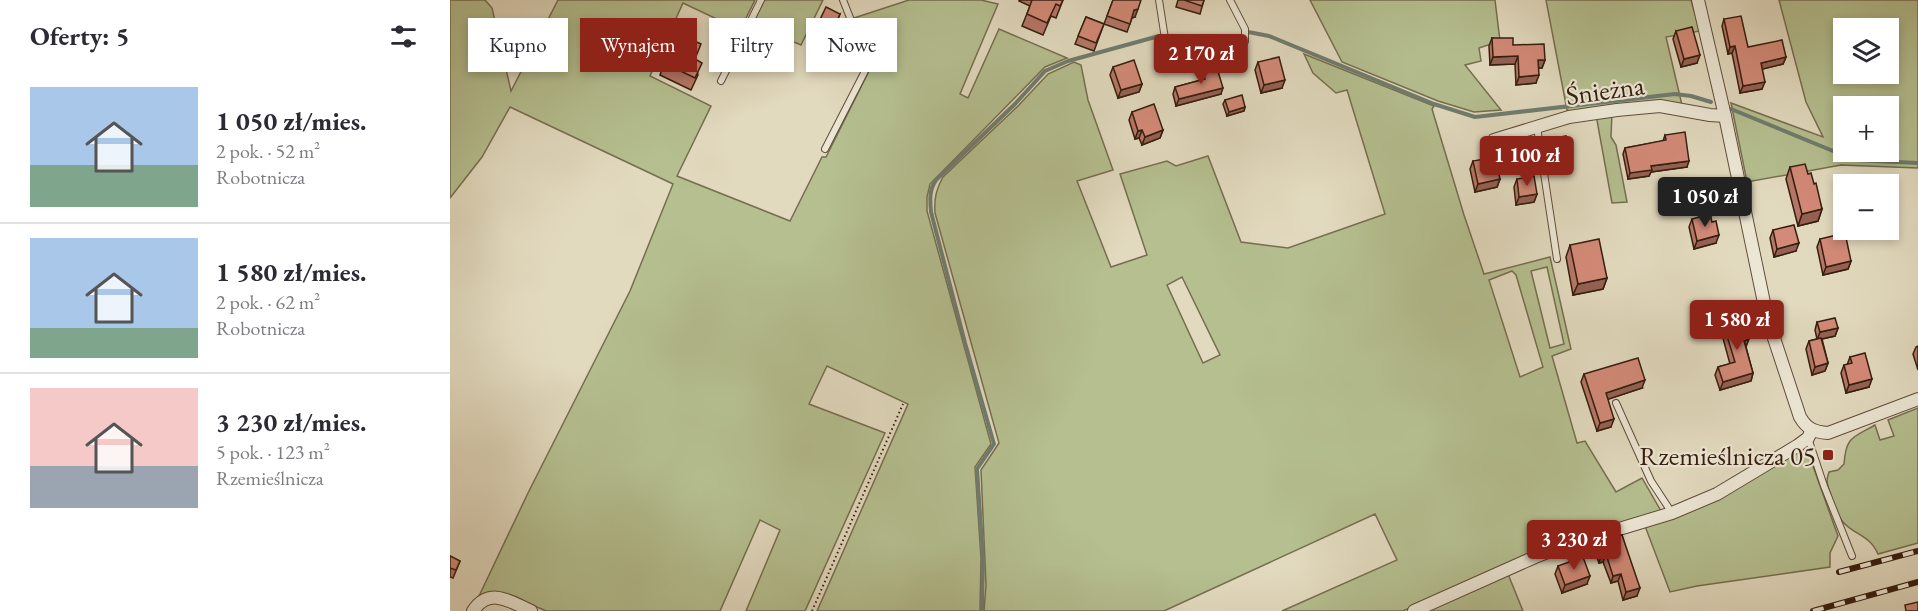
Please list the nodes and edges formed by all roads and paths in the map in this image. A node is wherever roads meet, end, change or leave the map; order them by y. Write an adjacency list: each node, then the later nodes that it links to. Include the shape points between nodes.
1 (761, 0): 8 (lane)
2 (843, 0): 12 (lane, via 866,69)
3 (1159, 0): 7 (lane)
4 (1230, 0): 6 (lane, via 1245,29)
5 (1698, 0): 9 (street)
6 (1245, 41)
7 (1166, 45)
8 (721, 81)
9 (1725, 116): 10 (street, Śnieżna, via 1660,106 1569,117); 17 (street, via 1767,317 1800,417)
10 (1537, 126): 11 (street, Śnieżna); 13 (lane)
11 (1494, 140)
12 (825, 149)
13 (1557, 259)
14 (1918, 399): 17 (street, via 1835,432)
15 (1616, 403): 18 (lane, via 1651,481)
16 (903, 404): 22 (path)
17 (1812, 433): 18 (street, via 1717,494); 19 (lane, via 1824,486)
18 (1672, 513): 23 (street, via 1535,556)
19 (1852, 556)
20 (473, 611): 21 (street, via 482,601 495,597)
21 (531, 611)
22 (812, 611)
23 (1414, 611)

